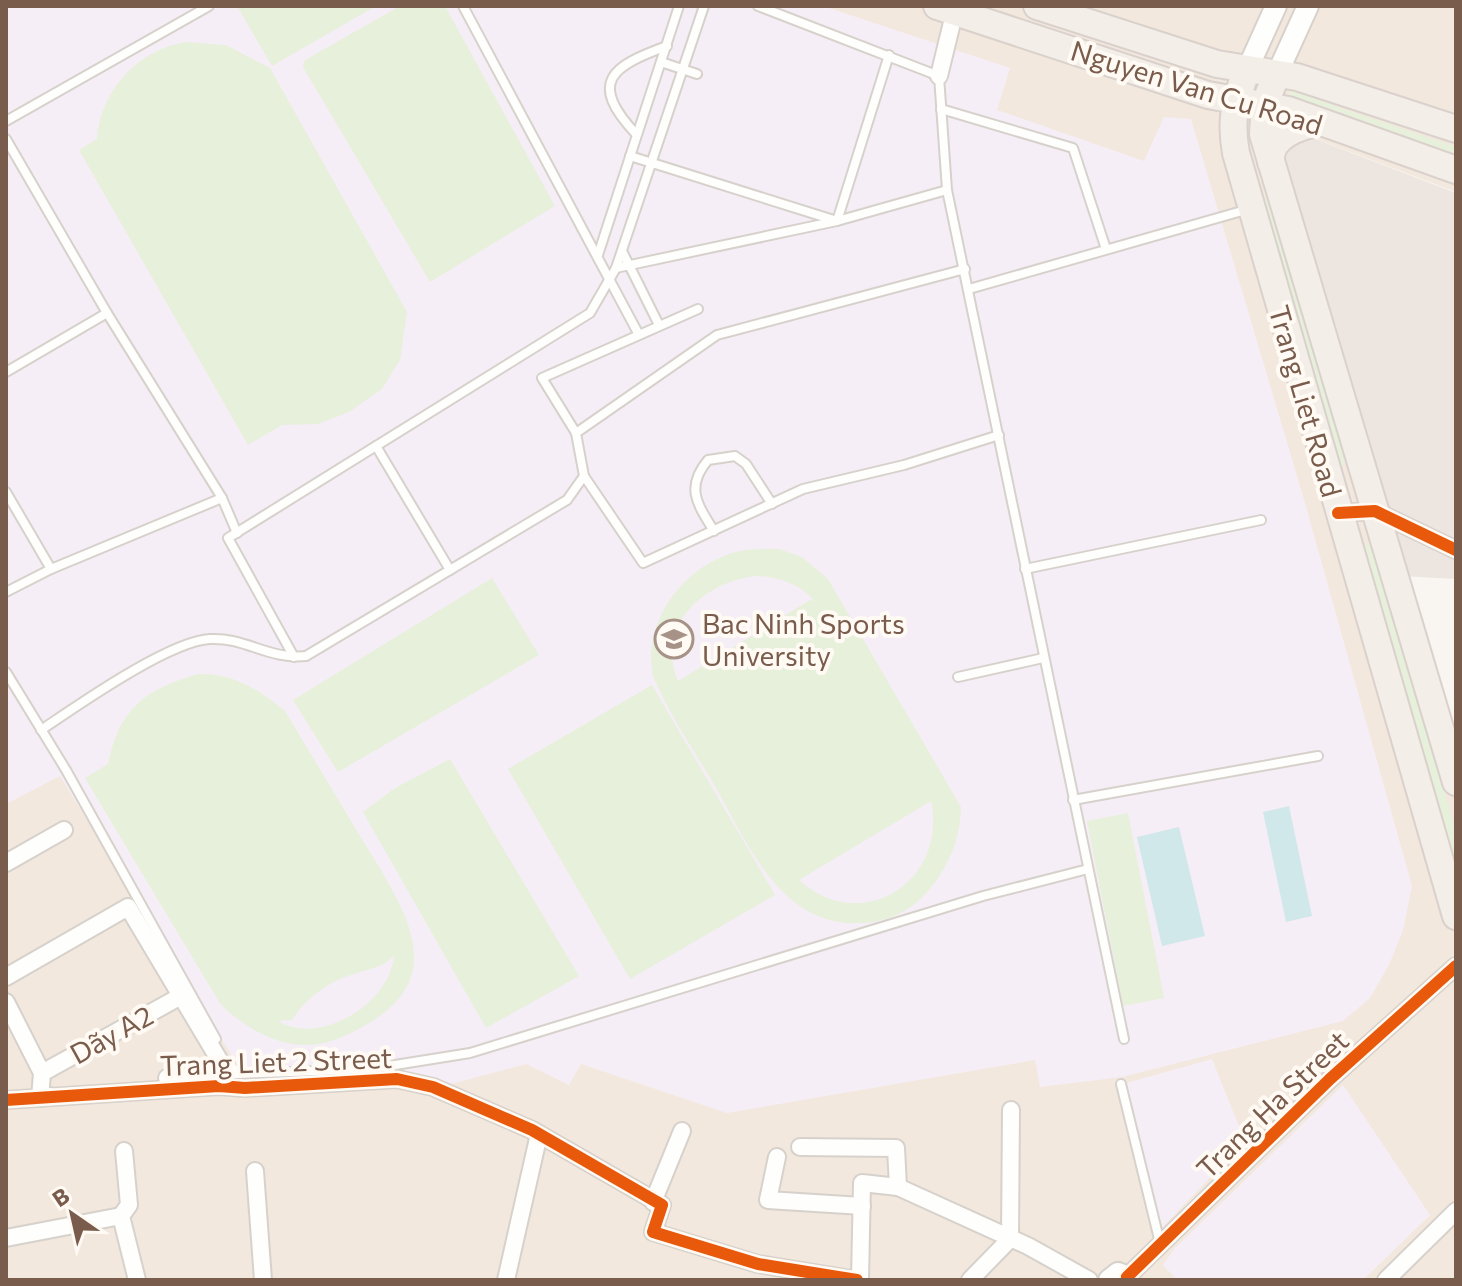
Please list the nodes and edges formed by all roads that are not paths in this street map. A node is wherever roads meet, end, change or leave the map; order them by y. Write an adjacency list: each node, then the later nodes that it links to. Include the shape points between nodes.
1 (209, 6): 21 (lane)
2 (463, 6): 35 (lane)
3 (679, 6): 10 (lane)
4 (704, 6): 13 (lane)
5 (758, 6): 11 (lane)
6 (1037, 6): 14 (main road, Nguyen Van Cu Road)
7 (1276, 6): 14 (street)
8 (1308, 6): 16 (street)
9 (949, 8): 17 (street); 18 (main road, Nguyen Van Cu Road, via 1207,94)
10 (667, 46): 12 (lane); 24 (lane, via 625,62 612,80 615,112)
11 (889, 55): 17 (lane); 32 (lane)
12 (661, 62): 13 (lane); 24 (lane)
13 (683, 69): 15 (lane); 27 (lane)
14 (1247, 70): 16 (main road, Nguyen Van Cu Road); 18 (main road, Trang Liet Road)
15 (697, 74)
16 (1277, 74): 19 (main road, Trang Liet Road); 23 (main road, Nguyen Van Cu Road)
17 (939, 76): 20 (lane)
18 (1235, 98): 19 (main road, Nguyen Van Cu Road); 31 (main road, Trang Liet Road, via 1233,135)
19 (1265, 103): 22 (main road, Nguyen Van Cu Road); 28 (main road, Trang Liet Road, via 1263,134)
20 (941, 109): 30 (lane); 33 (lane, via 1073,148)
21 (6, 121)
22 (1319, 123): 28 (main road, via 1299,127 1279,140); 29 (main road, Nguyen Van Cu Road)
23 (1456, 129)
24 (636, 134): 26 (lane)
25 (6, 139): 42 (lane)
26 (630, 156): 27 (lane); 35 (lane)
27 (652, 162): 32 (lane); 34 (lane)
28 (1271, 162): 53 (main road, Trang Liet Road)
29 (1456, 170)
30 (947, 190): 32 (lane); 38 (lane)
31 (1250, 208): 33 (lane); 54 (main road, Trang Liet Road)
32 (837, 221): 36 (lane)
33 (1106, 249): 40 (lane)
34 (622, 251): 36 (lane); 37 (lane)
35 (598, 255): 39 (lane)
36 (632, 266): 37 (lane); 43 (lane)
37 (616, 268): 39 (lane)
38 (965, 269): 40 (lane); 46 (lane, via 717,335)
39 (610, 280): 44 (lane); 48 (lane, via 590,313)
40 (969, 289): 47 (lane)
41 (698, 309): 43 (lane)
42 (107, 313): 45 (lane); 51 (lane)
43 (659, 325): 44 (lane)
44 (638, 333): 46 (lane, via 542,378)
45 (6, 372)
46 (576, 433): 49 (lane)
47 (999, 435): 52 (lane, via 803,489); 60 (lane)
48 (376, 446): 57 (lane); 61 (lane)
49 (584, 476): 56 (lane, via 643,563); 61 (lane, via 567,500)
50 (6, 492): 59 (lane)
51 (222, 498): 57 (lane); 59 (lane)
52 (772, 504): 56 (lane); 56 (lane, via 735,456 708,460 693,489)
53 (1375, 511): 54 (street); 58 (street); 69 (main road, Trang Liet Road)
54 (1338, 513): 74 (main road, Trang Liet Road)
55 (1261, 520): 60 (lane)
56 (714, 531)
57 (237, 533): 63 (lane, via 228,538)
58 (1456, 550)
59 (51, 569): 62 (lane)
60 (1025, 569): 64 (lane)
61 (450, 570): 63 (lane, via 306,656)
62 (6, 592)
63 (294, 657): 67 (lane, via 208,639 108,685)
64 (1043, 658): 66 (lane); 70 (lane)
65 (6, 672): 67 (lane)
66 (958, 677)
67 (41, 730): 73 (lane, via 236,1074 370,1069 470,1053 983,896)
68 (1318, 756): 70 (lane)
69 (1456, 782)
70 (1073, 800): 73 (lane)
71 (64, 830): 72 (street)
72 (6, 863)
73 (1088, 869): 79 (lane)
74 (1456, 916)
75 (1456, 966): 98 (street, Trang Ha Street, via 1330,1079)
76 (6, 977): 77 (street, via 128,907)
77 (181, 996): 80 (street, Dãy A2); 82 (street, via 227,1073 98,1086)
78 (6, 1002): 80 (street)
79 (1124, 1039)
80 (42, 1073): 82 (street)
81 (1121, 1084): 98 (lane)
82 (40, 1098): 83 (street, Trang Liet 2 Street); 86 (street, Trang Liet 2 Street, via 397,1079 433,1087)
83 (6, 1100)
84 (1011, 1110): 97 (street)
85 (682, 1131): 92 (street)
86 (539, 1134): 92 (street, Trang Liet 2 Street); 102 (street)
87 (800, 1147): 91 (street, via 896,1148)
88 (124, 1151): 95 (street, via 129,1205)
89 (777, 1157): 93 (street, via 768,1200)
90 (255, 1171): 101 (street)
91 (898, 1187): 93 (street, via 862,1183); 97 (street)
92 (653, 1202): 103 (street, via 662,1205 653,1232 758,1264)
93 (862, 1206): 103 (street)
94 (1456, 1211): 106 (street)
95 (121, 1216): 96 (street); 100 (street)
96 (6, 1238)
97 (1010, 1239): 104 (street); 105 (street)
98 (1161, 1247): 99 (street, Trang Ha Street)
99 (1122, 1279)
100 (137, 1280)
101 (263, 1280)
102 (506, 1280)
103 (858, 1280)
104 (970, 1280)
105 (1089, 1280)
106 (1386, 1280)

